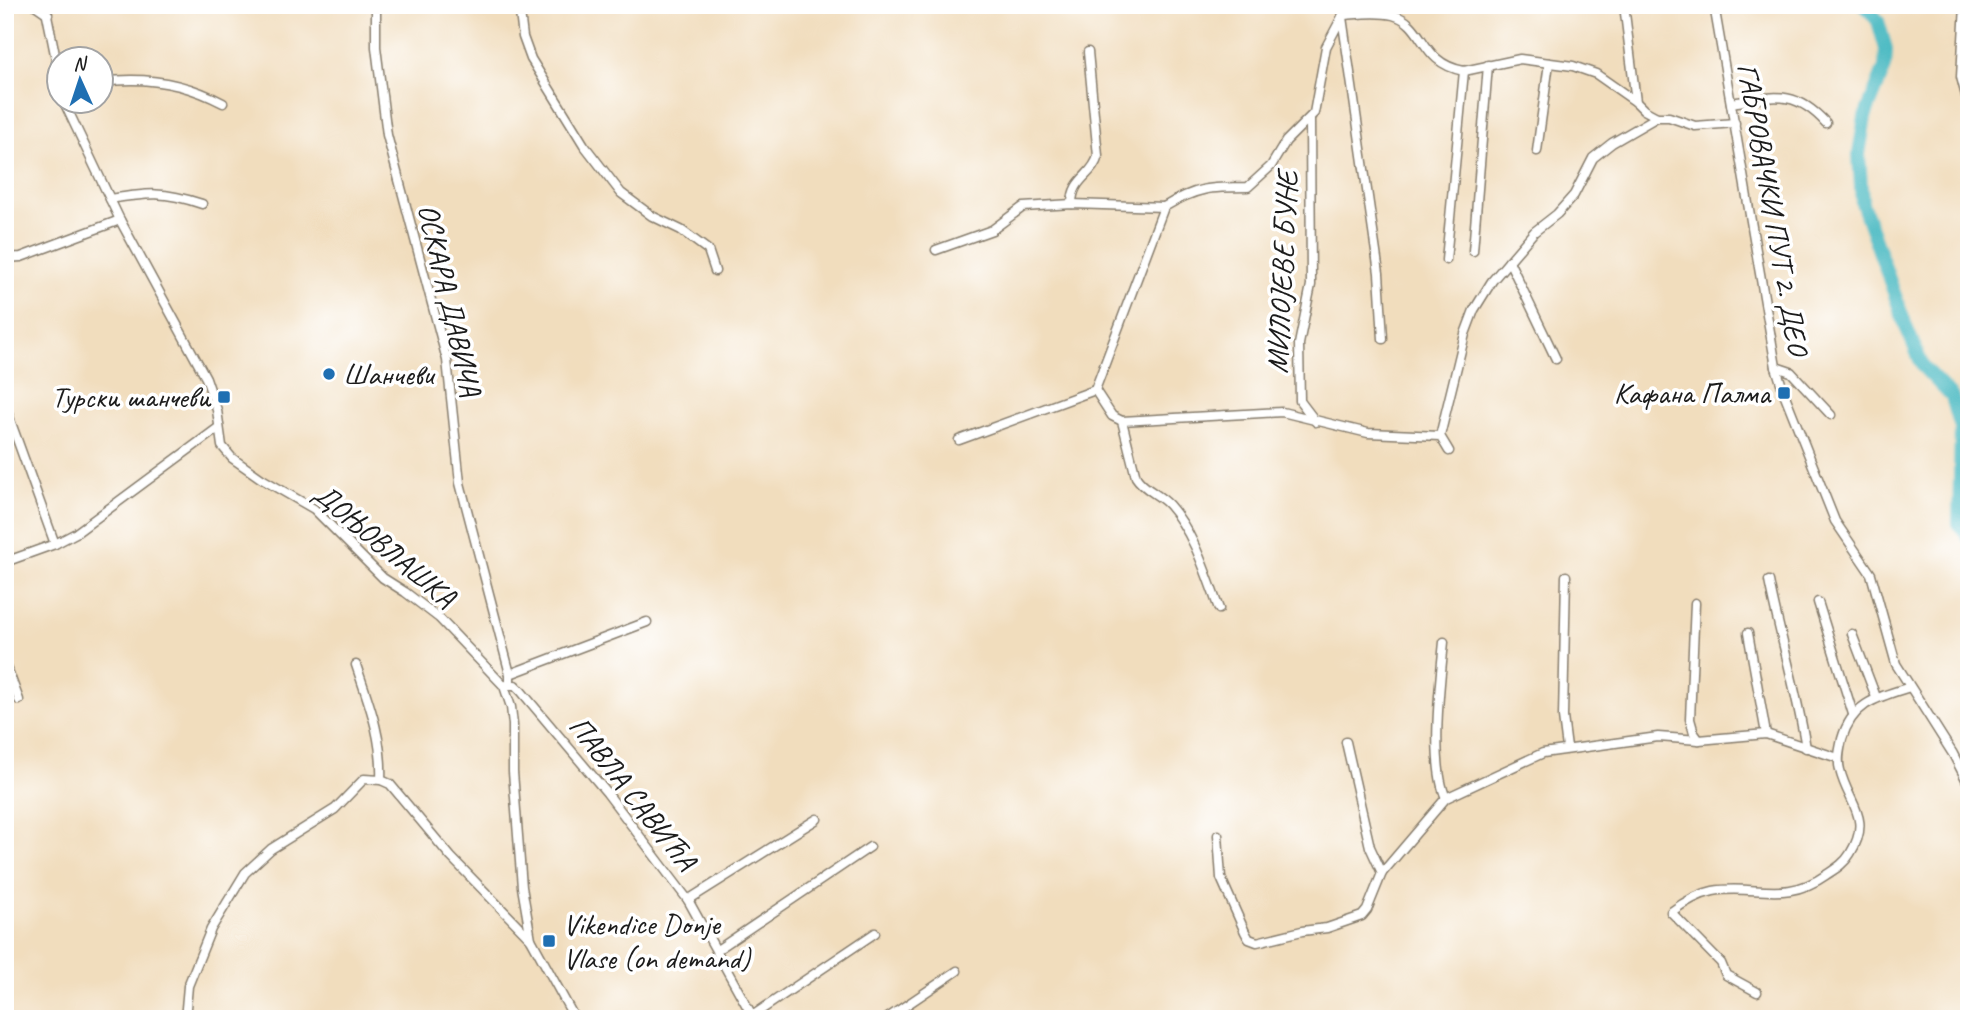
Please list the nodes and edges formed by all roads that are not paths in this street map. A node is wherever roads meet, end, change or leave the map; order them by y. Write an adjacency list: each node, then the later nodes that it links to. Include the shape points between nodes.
1 (36, 5): 7 (street)
2 (376, 5): 61 (street, ОСКАРА ДАВИЧА, via 376,47 387,135 447,360 460,483)
3 (519, 5): 35 (street, via 531,59 584,145 621,193 708,250)
4 (1624, 5): 15 (street)
5 (1714, 5): 17 (street, ГАБРОВАЧКИ ПУТ 2. ДЕО)
6 (1965, 5): 18 (street, via 1961,77)
7 (47, 10): 9 (street)
8 (1341, 14): 13 (street, via 1401,18 1432,57); 21 (street, МИЛОЈЕВЕ БУНЕ, via 1326,47); 36 (street, via 1379,273)
9 (54, 46)
10 (1088, 52): 27 (street, via 1098,156 1097,164 1076,185)
11 (1549, 63): 12 (street, via 1520,59); 15 (street, via 1589,70); 24 (street)
12 (1488, 65): 13 (street); 31 (street)
13 (1464, 71): 33 (street)
14 (116, 81): 16 (street, via 168,81)
15 (1636, 102): 20 (street)
16 (223, 103)
17 (1731, 103): 22 (street, ГАБРОВАЧКИ ПУТ 2. ДЕО); 23 (street, via 1784,96 1814,110)
18 (1969, 107)
19 (71, 116): 25 (street, ДОЊОВЛАШКА)
20 (1657, 117): 22 (street, via 1695,126); 34 (street, via 1593,158 1574,195)
21 (1310, 119): 28 (street, МИЛОЈЕВЕ БУНЕ, via 1248,187 1208,187); 43 (street, МИЛОЈЕВЕ БУНЕ, via 1311,285 1298,344 1300,401)
22 (1735, 123): 38 (street, ГАБРОВАЧКИ ПУТ 2. ДЕО)
23 (1826, 123)
24 (1536, 151)
25 (110, 199): 26 (street, via 146,193); 29 (street, ДОЊОВЛАШКА)
26 (202, 204)
27 (1072, 204): 28 (street); 30 (street, via 1023,207 992,230)
28 (1164, 207): 39 (street)
29 (120, 220): 32 (street, via 21,257); 44 (street, ДОЊОВЛАШКА, via 206,377)
30 (936, 250)
31 (1473, 251)
32 (5, 258)
33 (1446, 260)
34 (1509, 261): 37 (street); 45 (street, via 1474,310)
35 (715, 271)
36 (1383, 339)
37 (1556, 359)
38 (1776, 367): 41 (street, via 1791,372); 63 (street, ГАБРОВАЧКИ ПУТ 2. ДЕО, via 1835,521 1871,574 1896,664)
39 (1096, 390): 42 (street, via 1112,416); 46 (street)
40 (5, 406): 48 (street)
41 (1831, 415)
42 (1122, 421): 43 (street, via 1282,412); 54 (street, via 1136,477 1168,503 1185,526)
43 (1316, 422): 45 (street, via 1368,433)
44 (218, 428): 48 (street, via 102,515); 62 (street, ДОЊОВЛАШКА, via 222,446 232,458 314,509 383,578 439,618)
45 (1440, 436): 47 (street)
46 (959, 440)
47 (1449, 451)
48 (55, 544): 49 (street)
49 (5, 562)
50 (1566, 576): 70 (street, via 1563,717)
51 (1769, 581): 71 (street)
52 (1818, 602): 66 (street)
53 (1695, 603): 68 (street, via 1690,719)
54 (1219, 609)
55 (647, 622): 61 (street)
56 (1748, 633): 67 (street)
57 (1852, 634): 64 (street)
58 (1444, 642): 75 (street, via 1438,774)
59 (5, 662): 65 (street)
60 (356, 665): 73 (street, via 379,740)
61 (510, 674): 62 (street, ОСКАРА ДАВИЧА)
62 (507, 685): 80 (street, ПАВЛА САВИЋА, via 521,691 607,793); 82 (street, ДОЊОВЛАШКА, via 522,887)
63 (1910, 687): 64 (street); 74 (street, ГАБРОВАЧКИ ПУТ 2. ДЕО)
64 (1877, 697): 66 (street)
65 (19, 700)
66 (1853, 714): 72 (street)
67 (1766, 734): 68 (street); 71 (street)
68 (1699, 740): 70 (street, via 1658,737)
69 (1346, 742): 79 (street, via 1370,847)
70 (1567, 748): 75 (street, via 1543,753)
71 (1806, 748): 72 (street)
72 (1838, 758): 85 (street, via 1860,822 1844,863 1811,886 1771,893 1716,890 1671,912 1721,963 1726,975)
73 (381, 780): 82 (street, via 390,784 451,857); 87 (street, via 365,779 335,809 271,849 245,873 211,929 188,986)
74 (1969, 785)
75 (1446, 798): 79 (street)
76 (817, 819): 80 (street)
77 (1218, 835): 79 (street, via 1221,878 1245,932 1257,942 1362,916)
78 (870, 847): 83 (street)
79 (1382, 873)
80 (688, 900): 83 (street, ПАВЛА САВИЋА)
81 (875, 933): 86 (street)
82 (531, 939): 88 (street, ДОЊОВЛАШКА)
83 (717, 950): 86 (street, ПАВЛА САВИЋА)
84 (957, 971): 89 (street)
85 (1757, 992)
86 (753, 1017)
87 (185, 1019)
88 (575, 1019)
89 (886, 1019)

